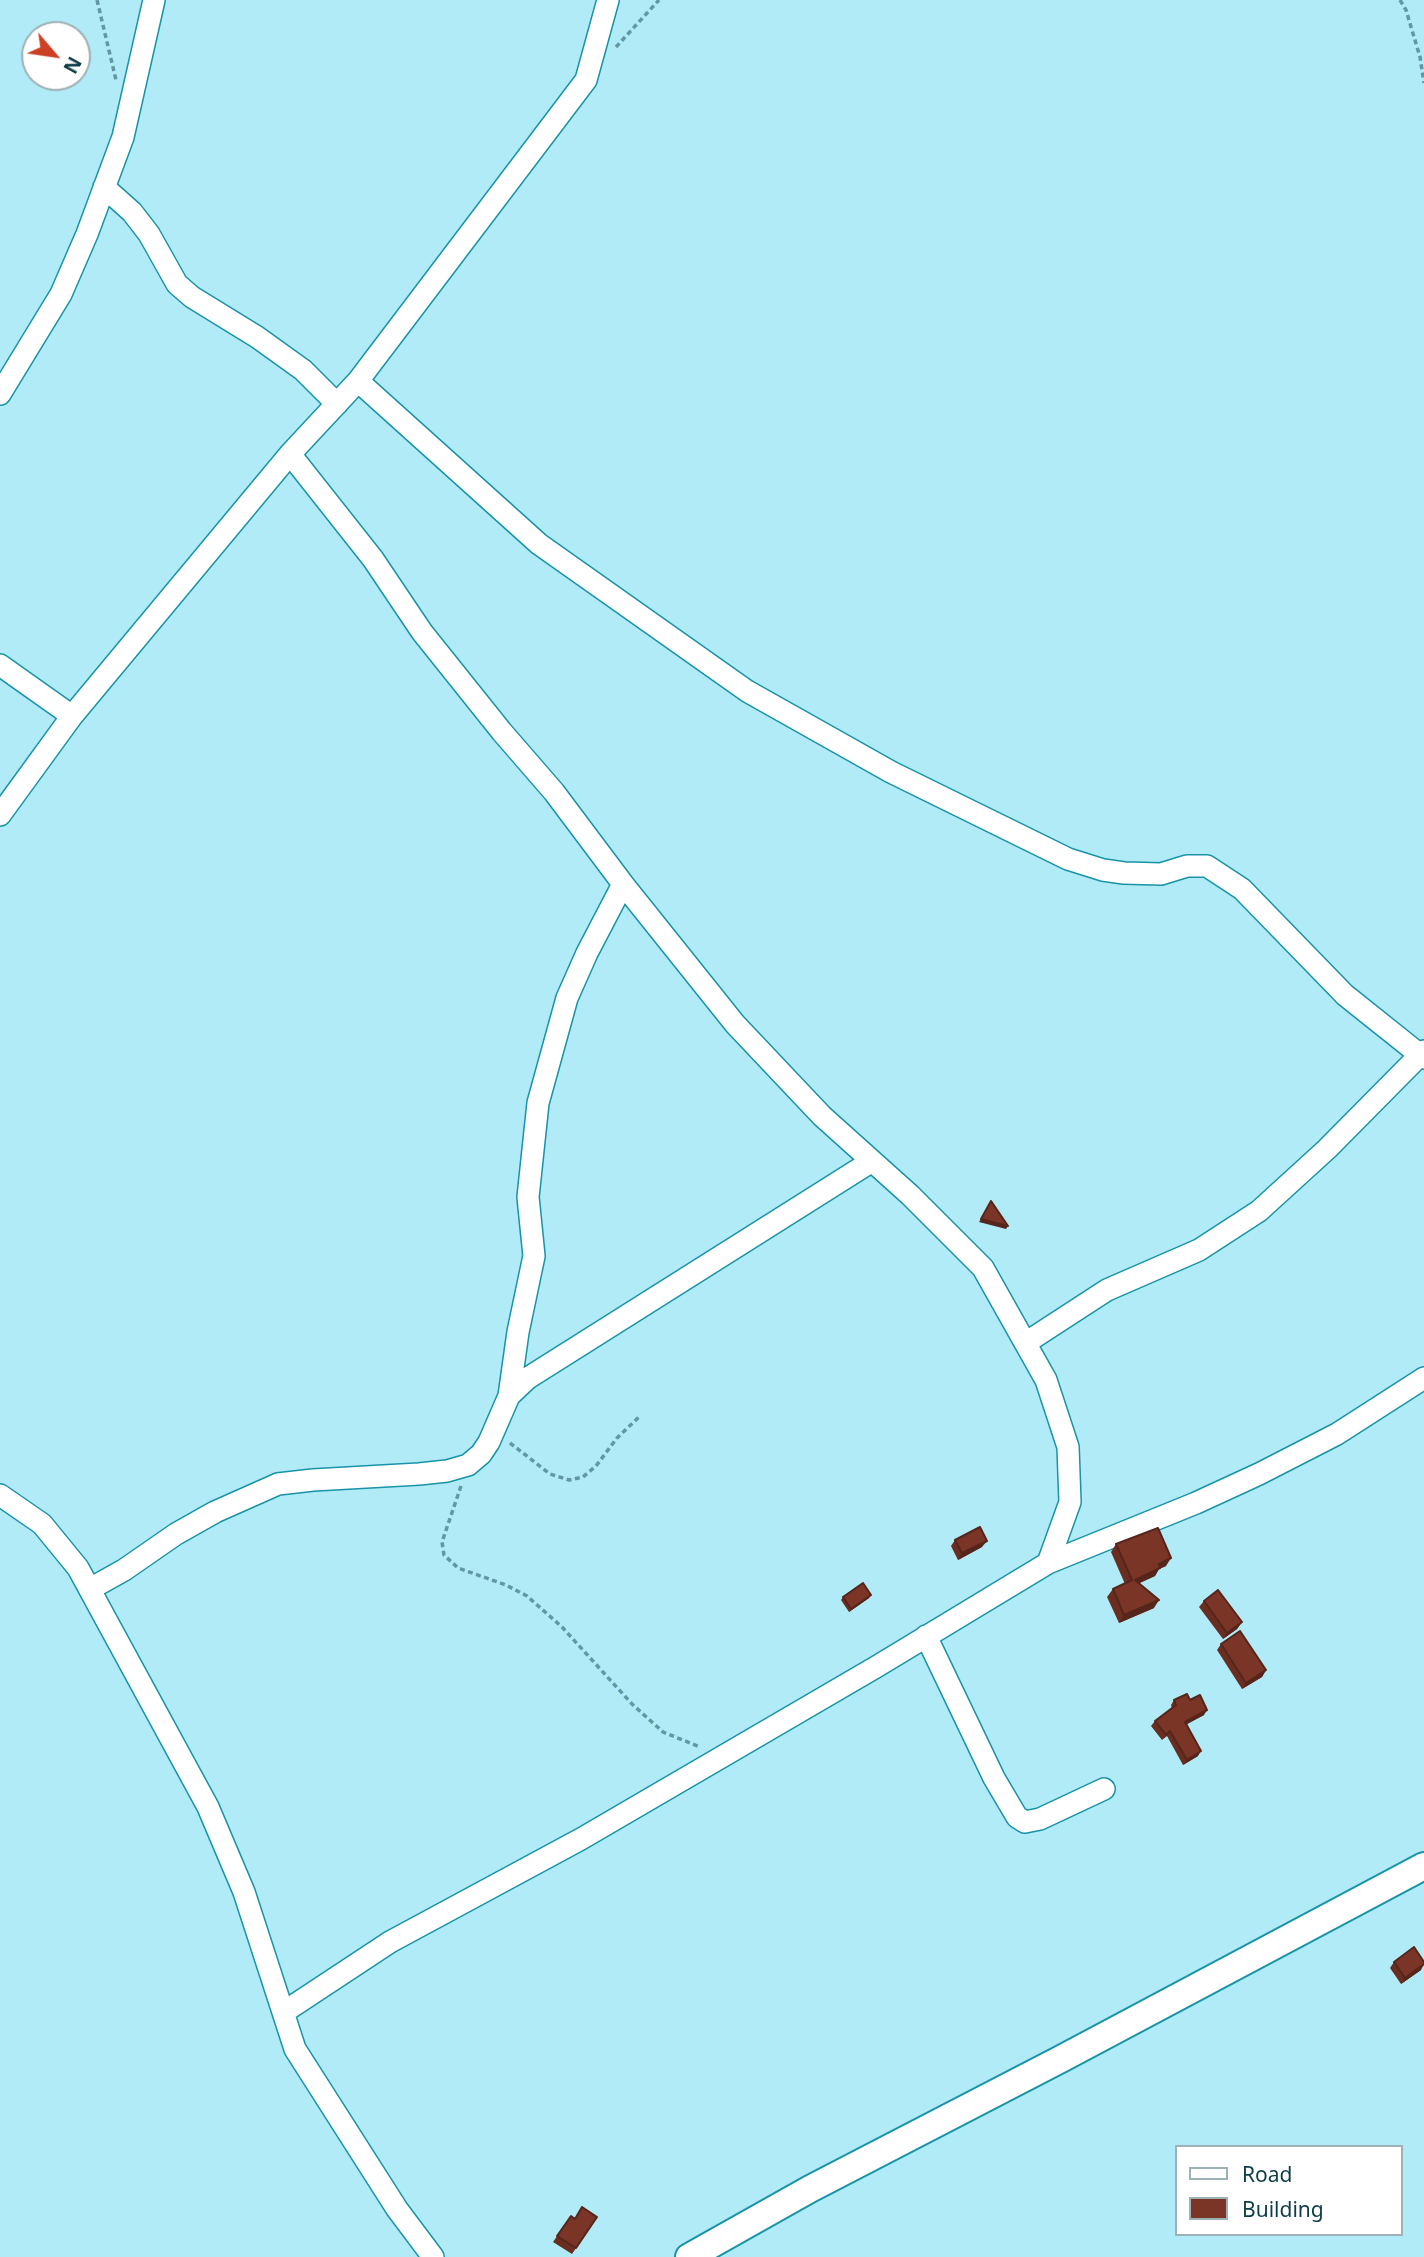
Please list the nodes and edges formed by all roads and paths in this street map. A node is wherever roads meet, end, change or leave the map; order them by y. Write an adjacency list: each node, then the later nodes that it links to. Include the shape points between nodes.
1 (97, 0): 8 (path)
2 (154, 0): 8 (street)
3 (608, 0): 10 (street, via 586,80)
4 (659, 0): 6 (path)
5 (1400, 0): 7 (path)
6 (614, 49)
7 (1424, 83)
8 (127, 119): 9 (street)
9 (104, 187): 11 (street, via 61,294); 12 (street, via 132,212 177,284 192,298 303,370)
10 (358, 381): 12 (street); 18 (street, via 539,544 747,691 891,772 1068,859 1124,873 1161,874 1207,866 1242,889 1345,995)
11 (0, 394)
12 (337, 404): 13 (street)
13 (290, 454): 15 (street); 17 (street, via 373,559 422,632)
14 (0, 665): 15 (street)
15 (72, 716): 16 (street)
16 (0, 815)
17 (624, 884): 19 (street, via 735,1024 822,1116); 22 (street, via 566,998 538,1103 528,1197 534,1256)
18 (1423, 1055): 20 (street, via 1259,1210 1199,1250 1107,1290)
19 (872, 1161): 20 (street, via 983,1268); 22 (street, via 528,1378)
20 (1027, 1342): 27 (street, via 1046,1380 1068,1447 1070,1502)
21 (1424, 1378): 27 (street, via 1337,1434 1259,1474)
22 (509, 1396): 24 (street)
23 (640, 1416): 24 (path, via 596,1466 583,1477 569,1480 550,1474)
24 (495, 1432): 25 (street)
25 (468, 1465): 28 (street, via 419,1474 278,1484 215,1512); 30 (path, via 442,1542 444,1555 458,1568 527,1596 663,1732)
26 (0, 1495): 28 (street, via 42,1524)
27 (1048, 1563): 29 (street)
28 (90, 1589): 33 (street, via 208,1807 244,1892)
29 (926, 1636): 30 (street); 31 (street, via 1017,1817 1025,1822 1040,1819)
30 (721, 1756): 33 (street, via 581,1839 390,1942)
31 (1104, 1789)
32 (1424, 1866): 35 (street)
33 (284, 2012): 34 (street, via 295,2049)
34 (433, 2257)
35 (689, 2257)

